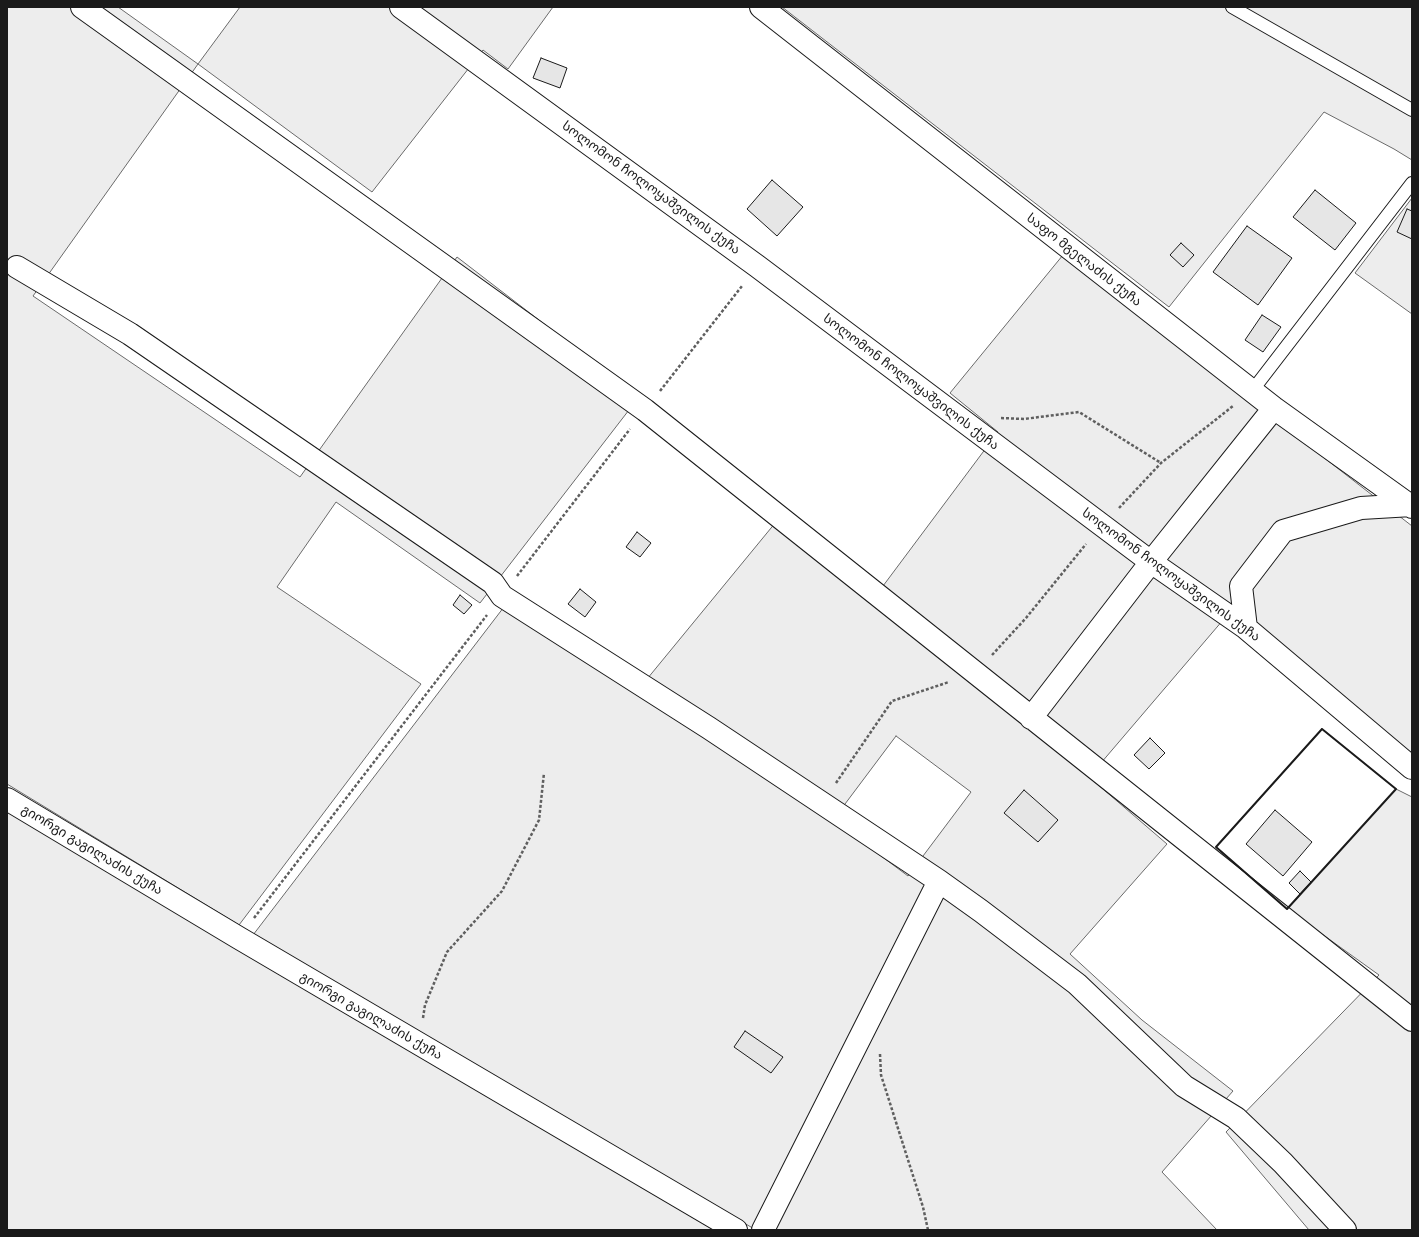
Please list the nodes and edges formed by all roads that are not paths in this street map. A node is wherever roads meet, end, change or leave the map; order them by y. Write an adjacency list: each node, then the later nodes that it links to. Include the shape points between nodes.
1 (82, 7): 13 (street, via 645,410)
2 (401, 7): 11 (street, სოლომონ ჩოლოყაშვილის ქუჩა, via 757,266)
3 (761, 7): 8 (street, საფო მგელაძის ქუჩა)
4 (1232, 7): 5 (lane)
5 (1412, 110)
6 (1412, 183): 8 (lane)
7 (17, 267): 16 (street, via 130,334 493,583 502,596 709,728)
8 (1252, 391): 9 (street, საფო მგელაძის ქუჩა)
9 (1274, 408): 10 (street, საფო მგელაძის ქუჩა); 11 (street)
10 (1411, 506): 12 (street, via 1361,508 1283,531 1241,586)
11 (1151, 562): 12 (street, სოლომონ ჩოლოყაშვილის ქუჩა); 13 (street)
12 (1246, 628): 14 (street, სოლომონ ჩოლოყაშვილის ქუჩა)
13 (1031, 718): 17 (street)
14 (1412, 768)
15 (7, 799): 18 (street, გიორგი გაგილაძის ქუჩა)
16 (939, 881): 19 (street); 20 (street, via 1077,984 1184,1086 1236,1118 1283,1163)
17 (1412, 1020)
18 (736, 1230)
19 (763, 1230)
20 (1345, 1230)

